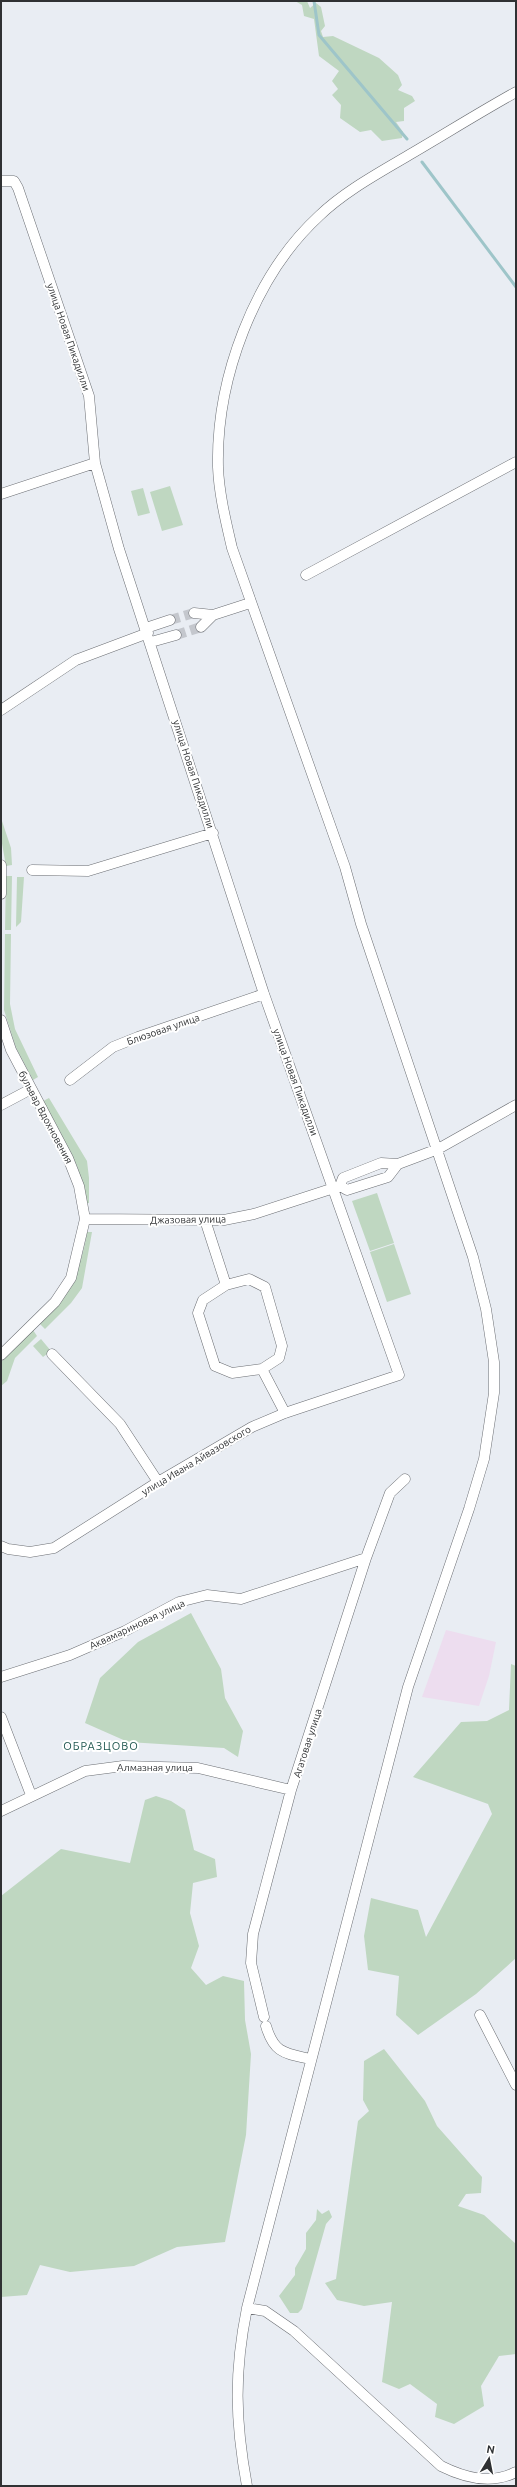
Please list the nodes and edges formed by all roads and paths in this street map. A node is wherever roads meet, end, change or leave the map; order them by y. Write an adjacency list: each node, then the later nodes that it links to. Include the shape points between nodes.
1 (516, 92): 7 (street, via 389,167 320,214 278,261 263,287 237,351 225,395 219,434 218,468 222,502 232,548)
2 (1, 181): 4 (street, улица Новая Пикадилли, via 14,182 18,188 89,396)
3 (516, 462): 6 (street)
4 (95, 463): 5 (street); 12 (street, улица Новая Пикадилли, via 119,548)
5 (1, 494)
6 (306, 575)
7 (250, 603): 9 (street); 25 (street, via 345,867 364,932)
8 (194, 613): 9 (street)
9 (213, 615): 11 (street)
10 (170, 620): 12 (street)
11 (201, 627)
12 (148, 634): 13 (street); 14 (street, via 76,660); 15 (street, улица Новая Пикадилли)
13 (176, 635)
14 (1, 710)
15 (212, 833): 17 (street, via 88,871); 19 (street, улица Новая Пикадилли)
16 (1, 866): 18 (street)
17 (32, 870)
18 (1, 894)
19 (264, 994): 21 (street, Блюзовая улица, via 114,1047); 27 (street, улица Новая Пикадилли)
20 (1, 1020): 22 (street, бульвар Вдохновения, via 11,1050)
21 (70, 1080)
22 (31, 1090): 23 (street); 28 (street, бульвар Вдохновения, via 68,1158 79,1186)
23 (1, 1105)
24 (516, 1105): 25 (street)
25 (438, 1150): 26 (street); 46 (street, via 473,1257 486,1309 494,1362 494,1393 484,1459 408,1687)
26 (398, 1164): 27 (street, via 381,1164 342,1178); 27 (street, via 388,1177 347,1190)
27 (337, 1187): 29 (street, Джазовая улица, via 254,1214 224,1220); 34 (street, улица Новая Пикадилли)
28 (85, 1219): 29 (street, Джазовая улица); 32 (street, бульвар Вдохновения, via 71,1278 54,1302)
29 (205, 1220): 30 (street)
30 (226, 1285): 33 (street, via 249,1279 265,1287 282,1346 279,1358); 33 (street, via 203,1300 198,1313 215,1366 232,1373)
31 (52, 1354): 37 (street, via 120,1424)
32 (1, 1355)
33 (262, 1369): 35 (street)
34 (399, 1375): 35 (street, улица Ивана Айвазовского)
35 (285, 1413): 37 (street, улица Ивана Айвазовского, via 252,1427)
36 (405, 1479): 39 (street, Агатовая улица, via 390,1493)
37 (158, 1482): 38 (street, улица Ивана Айвазовского, via 54,1548 30,1552)
38 (1, 1546)
39 (366, 1558): 40 (street, Аквамариновая улица, via 241,1599 206,1595 179,1602 125,1631 70,1655); 42 (street, Агатовая улица)
40 (1, 1677)
41 (1, 1717): 43 (street)
42 (291, 1790): 43 (street, Алмазная улица, via 198,1768 123,1766 84,1771); 46 (street, Агатовая улица, via 253,1934 251,1963 265,2021 276,2048 286,2054)
43 (31, 1795): 44 (street, Алмазная улица)
44 (1, 1811)
45 (480, 2014): 47 (street)
46 (310, 2059): 48 (street)
47 (516, 2085)
48 (247, 2308): 50 (street, via 265,2311 294,2330 441,2466); 51 (street, via 238,2351 236,2387 238,2430)
49 (516, 2472): 50 (street)
50 (491, 2483)
51 (247, 2486)

